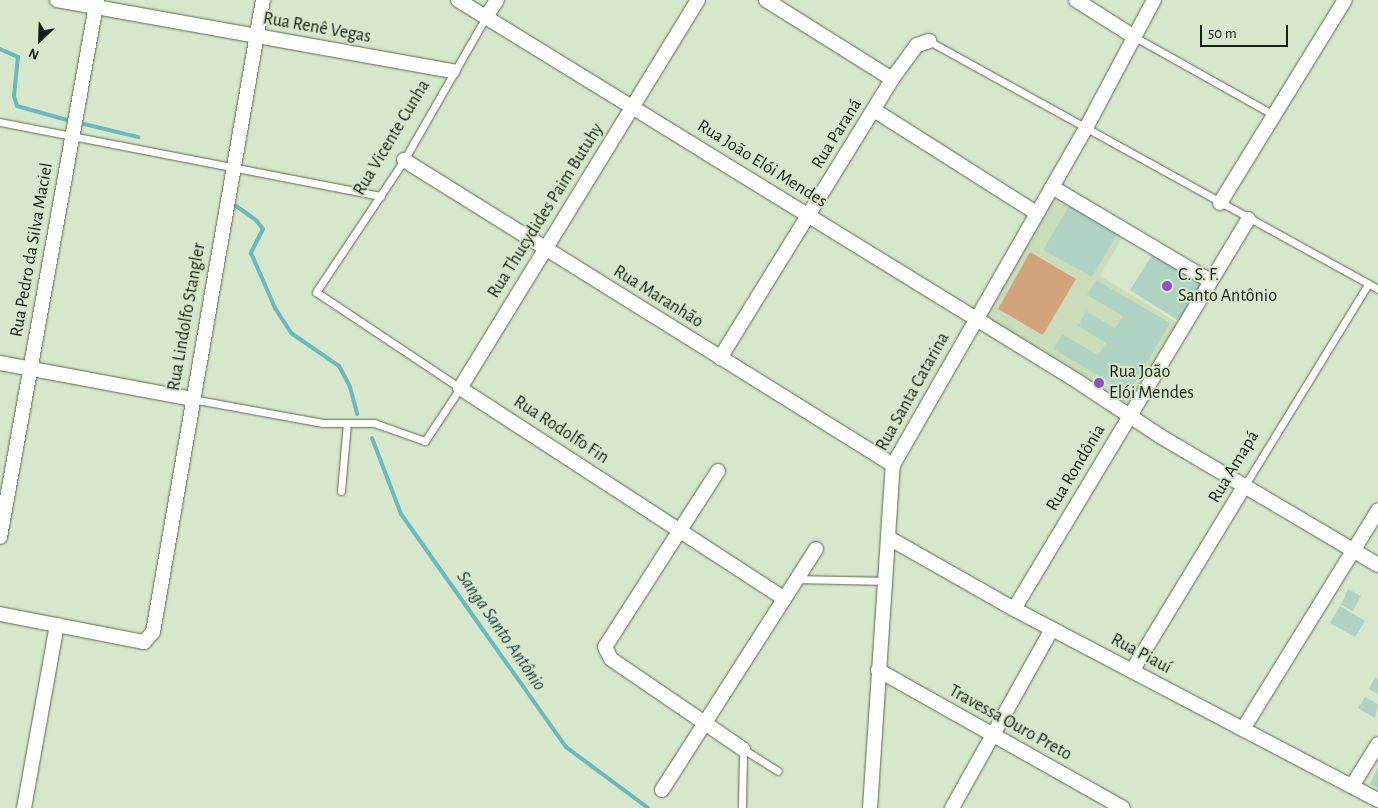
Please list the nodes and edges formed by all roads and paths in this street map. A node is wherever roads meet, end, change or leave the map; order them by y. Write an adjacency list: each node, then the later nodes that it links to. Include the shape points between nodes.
1 (57, 0): 10 (street, Rua Renê Vegas)
2 (263, 0): 12 (street, Rua Lindolfo Stangler)
3 (458, 0): 11 (street, Rua João Elói Mendes)
4 (497, 0): 11 (street, Rua Vicente Cunha)
5 (698, 0): 17 (street, Rua Thucydides Paim Butuhy)
6 (766, 0): 16 (street)
7 (1076, 0): 13 (street)
8 (1154, 0): 13 (street, Rua Santa Catarina)
9 (1345, 0): 19 (street)
10 (96, 3): 12 (street, Rua Renê Vegas); 22 (street, Rua Pedro da Silva Maciel)
11 (486, 17): 15 (lane, Rua Vicente Cunha); 17 (street, Rua João Elói Mendes)
12 (257, 36): 15 (street, Rua Renê Vegas); 24 (street, Rua Lindolfo Stangler)
13 (1133, 36): 19 (lane); 21 (street, Rua Santa Catarina)
14 (929, 41): 16 (street, Rua Paraná, via 917,45); 21 (lane)
15 (453, 71): 23 (lane, Rua Vicente Cunha)
16 (892, 79): 18 (street, Rua Paraná)
17 (632, 106): 29 (street, Rua João Elói Mendes); 31 (street, Rua Thucydides Paim Butuhy)
18 (874, 110): 28 (street); 29 (street, Rua Paraná)
19 (1274, 115): 27 (street)
20 (0, 122): 22 (lane)
21 (1087, 126): 25 (street, Rua Santa Catarina); 27 (lane)
22 (72, 136): 24 (lane); 39 (street, Rua Pedro da Silva Maciel)
23 (404, 160): 26 (lane, Rua Vicente Cunha); 31 (street, Rua Maranhão)
24 (232, 166): 26 (lane); 41 (street, Rua Lindolfo Stangler)
25 (1052, 187): 28 (street, Rua Santa Catarina); 32 (street)
26 (381, 196): 35 (lane, Rua Vicente Cunha)
27 (1220, 203): 30 (lane)
28 (1036, 214): 36 (street, Rua Santa Catarina)
29 (808, 215): 36 (street, Rua João Elói Mendes); 37 (street, Rua Paraná)
30 (1248, 219): 32 (street, Rua Rondônia); 33 (lane)
31 (544, 248): 37 (street, Rua Maranhão); 40 (street, Rua Thucydides Paim Butuhy)
32 (1210, 281): 42 (street, Rua Rondônia)
33 (1368, 284): 34 (lane); 47 (lane, Rua Amapá)
34 (1378, 289)
35 (316, 292): 40 (lane, Rua Rodolfo Fin)
36 (974, 321): 42 (street, Rua João Elói Mendes); 44 (street, Rua Santa Catarina)
37 (720, 358): 44 (street, Rua Maranhão)
38 (0, 363): 39 (street)
39 (30, 369): 41 (street); 46 (street, Rua Pedro da Silva Maciel)
40 (460, 388): 43 (lane, Rua Thucydides Paim Butuhy, via 425,441 374,423); 50 (street, Rua Rodolfo Fin)
41 (192, 399): 43 (lane, via 323,423); 61 (street, Rua Lindolfo Stangler, via 149,639 144,642)
42 (1130, 416): 47 (street, Rua João Elói Mendes); 59 (street, Rua Rondônia)
43 (347, 423): 48 (lane)
44 (893, 465): 52 (street, Rua Santa Catarina)
45 (718, 471): 50 (street)
46 (5, 481): 51 (street, Rua Pedro da Silva Maciel)
47 (1245, 484): 54 (street, Rua João Elói Mendes); 64 (street, Rua Amapá)
48 (341, 492)
49 (1378, 510): 54 (street)
50 (680, 531): 58 (street, Rua Rodolfo Fin); 65 (street, via 605,647 611,659)
51 (0, 537)
52 (889, 538): 57 (street, Rua Santa Catarina); 59 (street, Rua Piauí)
53 (816, 549): 56 (street)
54 (1353, 551): 55 (street, Rua João Elói Mendes); 66 (street)
55 (1378, 565)
56 (797, 579): 57 (lane); 58 (street)
57 (886, 581): 63 (street, Rua Santa Catarina)
58 (785, 599): 65 (street)
59 (1014, 608): 62 (street, Rua Piauí)
60 (0, 614): 61 (street)
61 (57, 625): 74 (street)
62 (1052, 629): 64 (street, Rua Piauí); 67 (street)
63 (878, 670): 67 (street, Travessa Ouro Preto); 76 (street, Rua Santa Catarina)
64 (1132, 671): 66 (street, Rua Piauí)
65 (704, 722): 69 (street); 72 (street)
66 (1243, 729): 71 (street, Rua Piauí)
67 (993, 735): 77 (street); 78 (street, Travessa Ouro Preto)
68 (1378, 744): 71 (street)
69 (743, 749): 70 (lane); 75 (lane)
70 (778, 771)
71 (1352, 786): 73 (street, Rua Piauí)
72 (662, 790)
73 (1378, 800)
74 (24, 808)
75 (742, 808)
76 (870, 808)
77 (952, 808)
78 (1123, 808)

